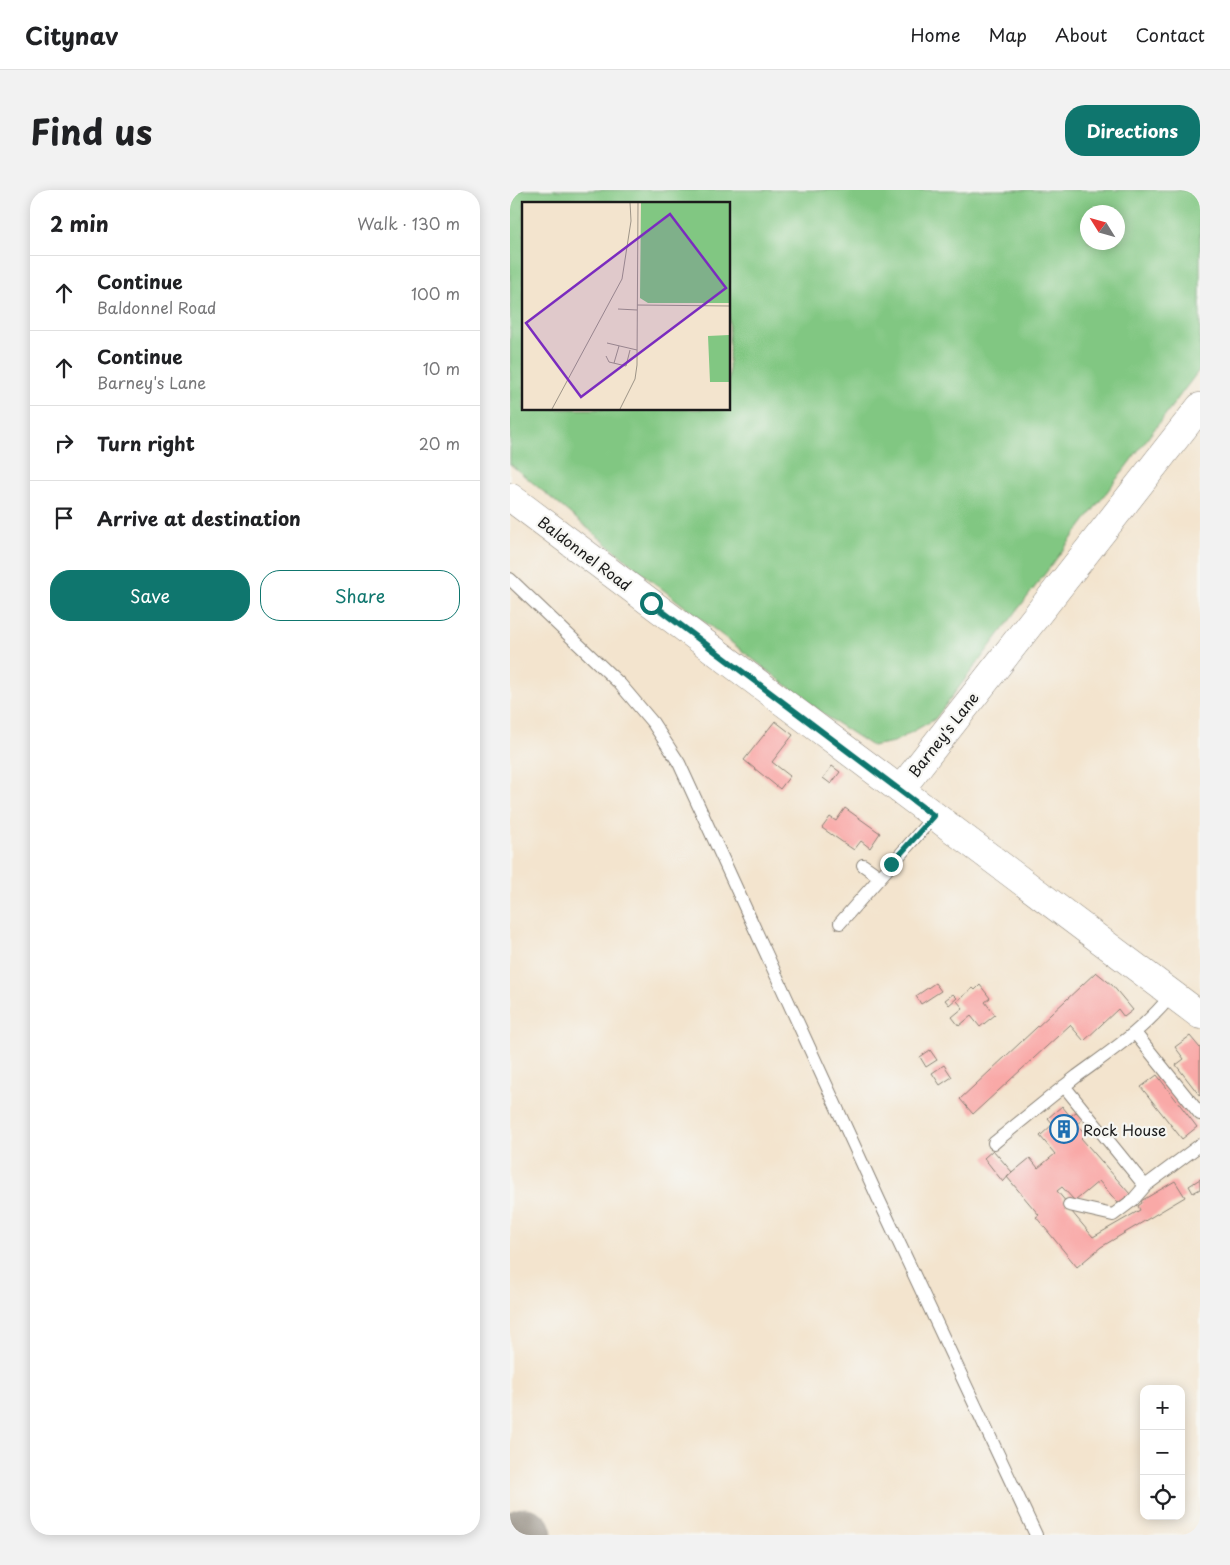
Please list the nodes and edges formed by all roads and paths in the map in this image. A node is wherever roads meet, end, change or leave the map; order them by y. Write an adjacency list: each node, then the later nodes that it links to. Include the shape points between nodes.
1 (1200, 407): 4 (street, Barney's Lane)
2 (510, 497): 4 (street, Baldonnel Road)
3 (510, 579): 18 (lane, via 620,684 653,723 679,762 870,1182)
4 (900, 790): 5 (street, Barney's Lane)
5 (934, 816): 7 (lane); 9 (street, Barney's Lane)
6 (863, 865): 7 (lane)
7 (880, 877): 8 (lane)
8 (840, 924)
9 (1172, 994): 10 (street, Barney's Lane); 11 (lane)
10 (1200, 1015)
11 (1135, 1033): 12 (lane); 13 (lane)
12 (1064, 1086): 14 (lane); 16 (lane)
13 (1200, 1114)
14 (994, 1143)
15 (1200, 1145): 16 (lane)
16 (1145, 1186): 17 (lane, via 1113,1215)
17 (1069, 1205)
18 (1036, 1535)

